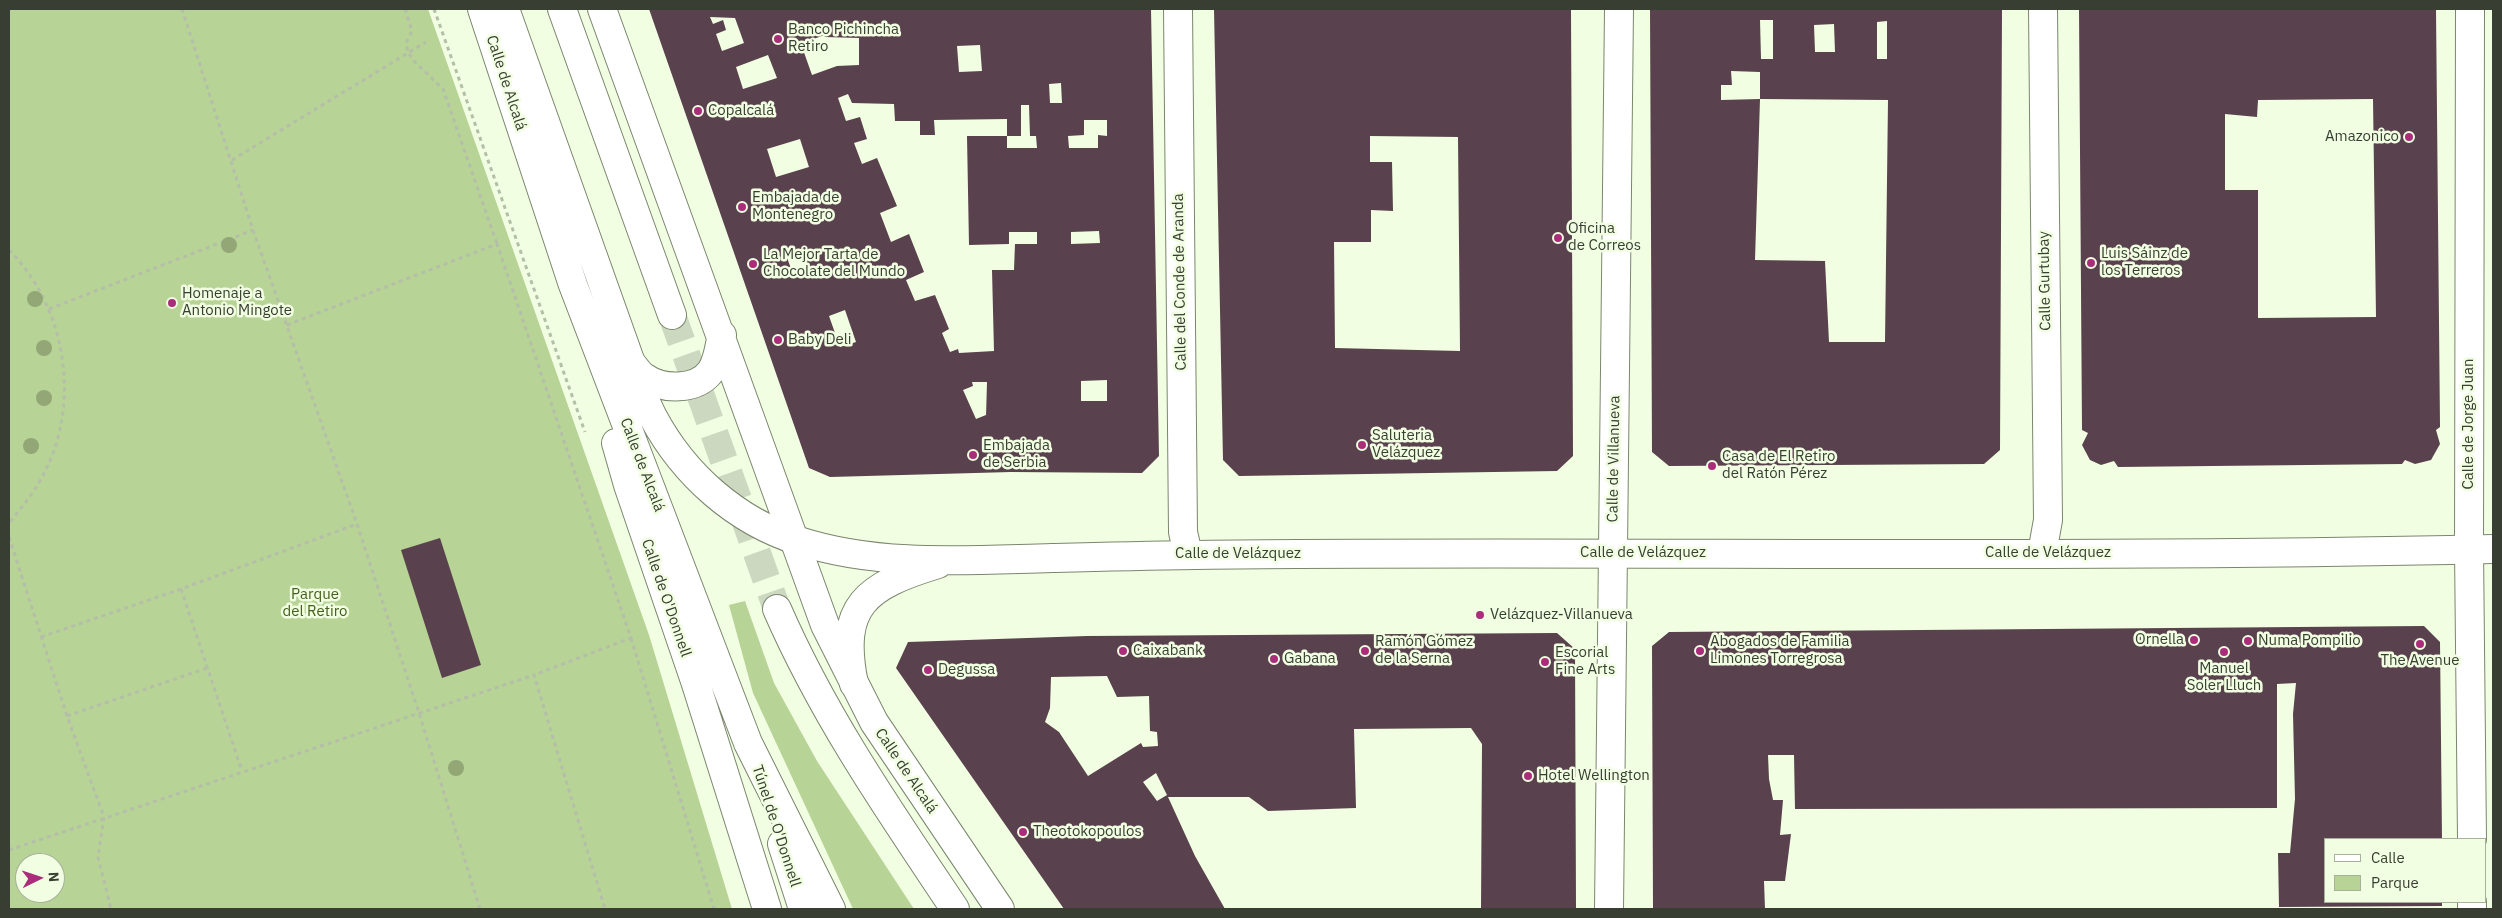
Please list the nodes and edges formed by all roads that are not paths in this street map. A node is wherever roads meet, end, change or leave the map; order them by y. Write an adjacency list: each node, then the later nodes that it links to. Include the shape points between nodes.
1 (482, 9): 9 (main road, Calle de Alcalá)
2 (505, 9): 12 (main road, Calle de Alcalá)
3 (562, 9): 10 (main road)
4 (602, 9): 11 (main road, Calle de Alcalá)
5 (1178, 9): 17 (main road, Calle del Conde de Aranda, via 1183,532)
6 (1619, 9): 15 (main road, Calle de Villanueva)
7 (2043, 9): 16 (main road, Calle Gurtubay, via 2048,520)
8 (2470, 9): 14 (main road, Calle de Jorge Juan)
9 (573, 284): 21 (main road, Calle de Alcalá); 23 (main road, Calle de O'Donnell, via 628,485 696,684)
10 (672, 315)
11 (722, 335): 12 (main road, Calle de Alcalá, via 717,359 710,372 690,385 662,385 644,377); 13 (main road, Calle de Alcalá)
12 (631, 363): 13 (main road, Calle de Alcalá, via 653,417 678,455 696,475 733,510)
13 (794, 540): 18 (main road, Calle de Velázquez, via 846,553); 20 (main road, Calle de Alcalá, via 825,625)
14 (2481, 549): 16 (main road, Calle de Velázquez); 22 (main road, Calle de Jorge Juan)
15 (1614, 553): 16 (main road, Calle de Velázquez); 17 (main road, Calle de Velázquez); 28 (main road, Calle de Villanueva)
16 (2042, 553)
17 (1188, 554): 18 (main road, Calle de Velázquez)
18 (949, 561): 20 (main road, via 878,589 856,613 849,628 848,646)
19 (776, 610): 26 (main road, via 822,705)
20 (854, 684): 27 (main road, Calle de Alcalá, via 874,722)
21 (748, 743): 24 (main road, Túnel de O'Donnell); 25 (main road, Calle de Alcalá)
22 (2472, 838)
23 (767, 909)
24 (803, 909)
25 (831, 909)
26 (955, 909)
27 (1000, 909)
28 (1609, 909)

